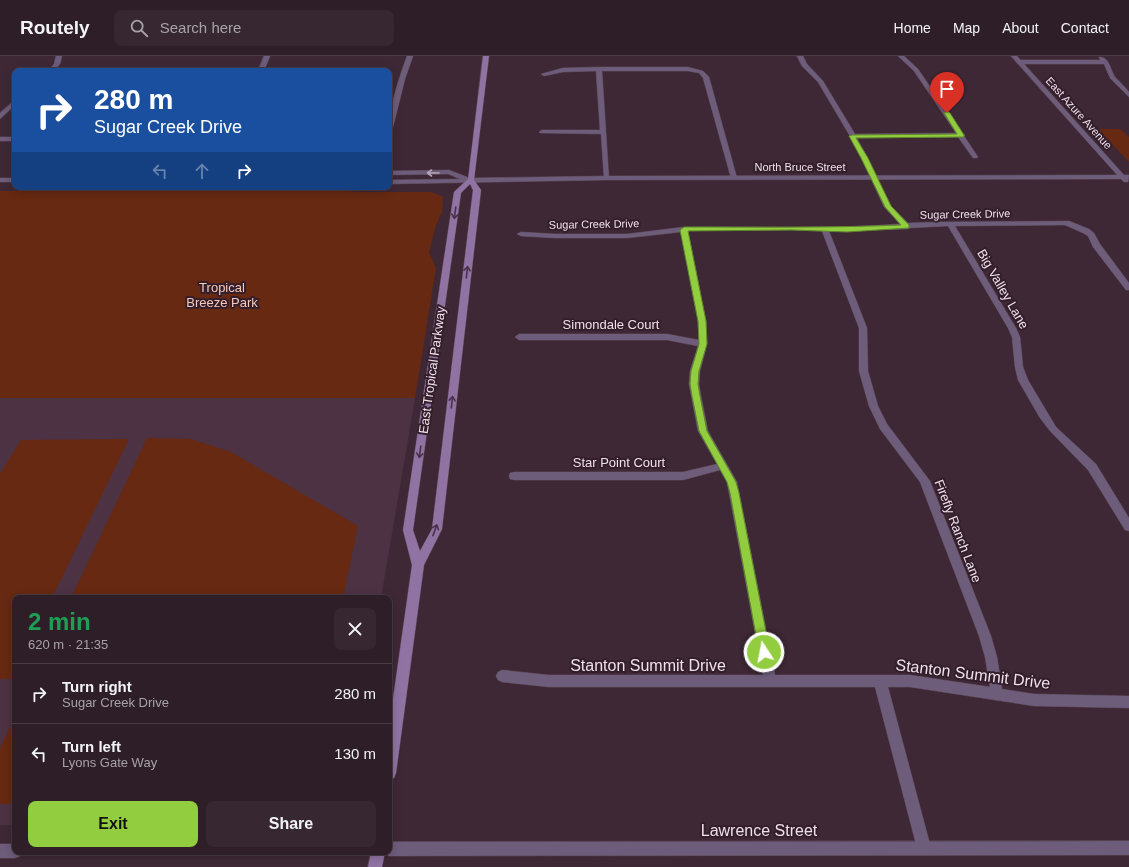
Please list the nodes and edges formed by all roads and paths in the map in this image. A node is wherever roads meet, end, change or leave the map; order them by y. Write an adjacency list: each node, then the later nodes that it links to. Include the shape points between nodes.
1 (59, 56): 10 (street)
2 (268, 56): 11 (street)
3 (410, 56): 17 (street)
4 (486, 56): 32 (main road, East Tropical Parkway)
5 (800, 56): 21 (street, via 804,65 824,87)
6 (901, 56): 20 (street, via 916,70)
7 (1099, 56): 8 (street); 9 (street)
8 (1016, 58): 9 (street); 26 (street, East Azure Avenue)
9 (1106, 62): 14 (street, via 1112,77)
10 (54, 68)
11 (262, 68)
12 (599, 70): 13 (street, via 563,70); 19 (street); 28 (street, via 701,72 706,77)
13 (544, 74)
14 (1129, 95)
15 (12, 105): 16 (street)
16 (0, 117)
17 (392, 120)
18 (542, 132): 19 (street)
19 (603, 132): 27 (street)
20 (962, 135): 21 (street); 24 (street)
21 (852, 136): 29 (street)
22 (0, 139): 23 (street)
23 (12, 139)
24 (975, 157)
25 (392, 173): 32 (street, North Bruce Street, one-way to 25, via 449,172)
26 (1126, 177): 29 (street, North Bruce Street); 34 (street, East Azure Avenue)
27 (607, 178): 28 (street, North Bruce Street); 32 (street, North Bruce Street)
28 (734, 178): 29 (street, North Bruce Street)
29 (874, 178): 36 (street, via 888,207)
30 (0, 180): 31 (street)
31 (12, 180)
32 (471, 180): 33 (street, North Bruce Street); 46 (main road, East Tropical Parkway, one-way to 32, via 437,529 477,190); 46 (main road, East Tropical Parkway, one-way to 46, via 458,192 408,530)
33 (392, 182)
34 (1129, 184)
35 (950, 224): 36 (street, Sugar Creek Drive); 40 (street, Sugar Creek Drive, via 1066,223 1091,235); 45 (street, Big Valley Lane, via 1012,328 1016,337 1023,380 1045,418 1092,467)
36 (907, 227): 37 (street, Sugar Creek Drive)
37 (825, 229): 38 (street, Sugar Creek Drive); 50 (street, Firefly Ranch Lane, via 865,338 863,363 872,402 887,432 926,481 985,636)
38 (684, 230): 39 (street, Sugar Creek Drive, via 627,236); 42 (street, via 702,321)
39 (521, 234)
40 (1129, 288)
41 (518, 337): 42 (street, Simondale Court, via 667,337)
42 (703, 344): 43 (street, via 694,384 703,431)
43 (722, 466): 44 (street, Star Point Court, via 683,476); 49 (street, via 732,482)
44 (514, 476)
45 (1129, 527)
46 (418, 565): 52 (main road, East Tropical Parkway)
47 (502, 676): 49 (street, Stanton Summit Drive, via 548,681)
48 (880, 681): 49 (street, Stanton Summit Drive); 50 (street, Stanton Summit Drive, via 910,681); 53 (street)
49 (770, 682)
50 (997, 695): 51 (street, Stanton Summit Drive, via 1034,700)
51 (1129, 702)
52 (392, 751)
53 (924, 848): 54 (street, Lawrence Street); 55 (street, Lawrence Street)
54 (1129, 848)
55 (392, 849)
56 (0, 851): 57 (street)
57 (12, 851)
58 (377, 855): 59 (main road)
59 (375, 867)

